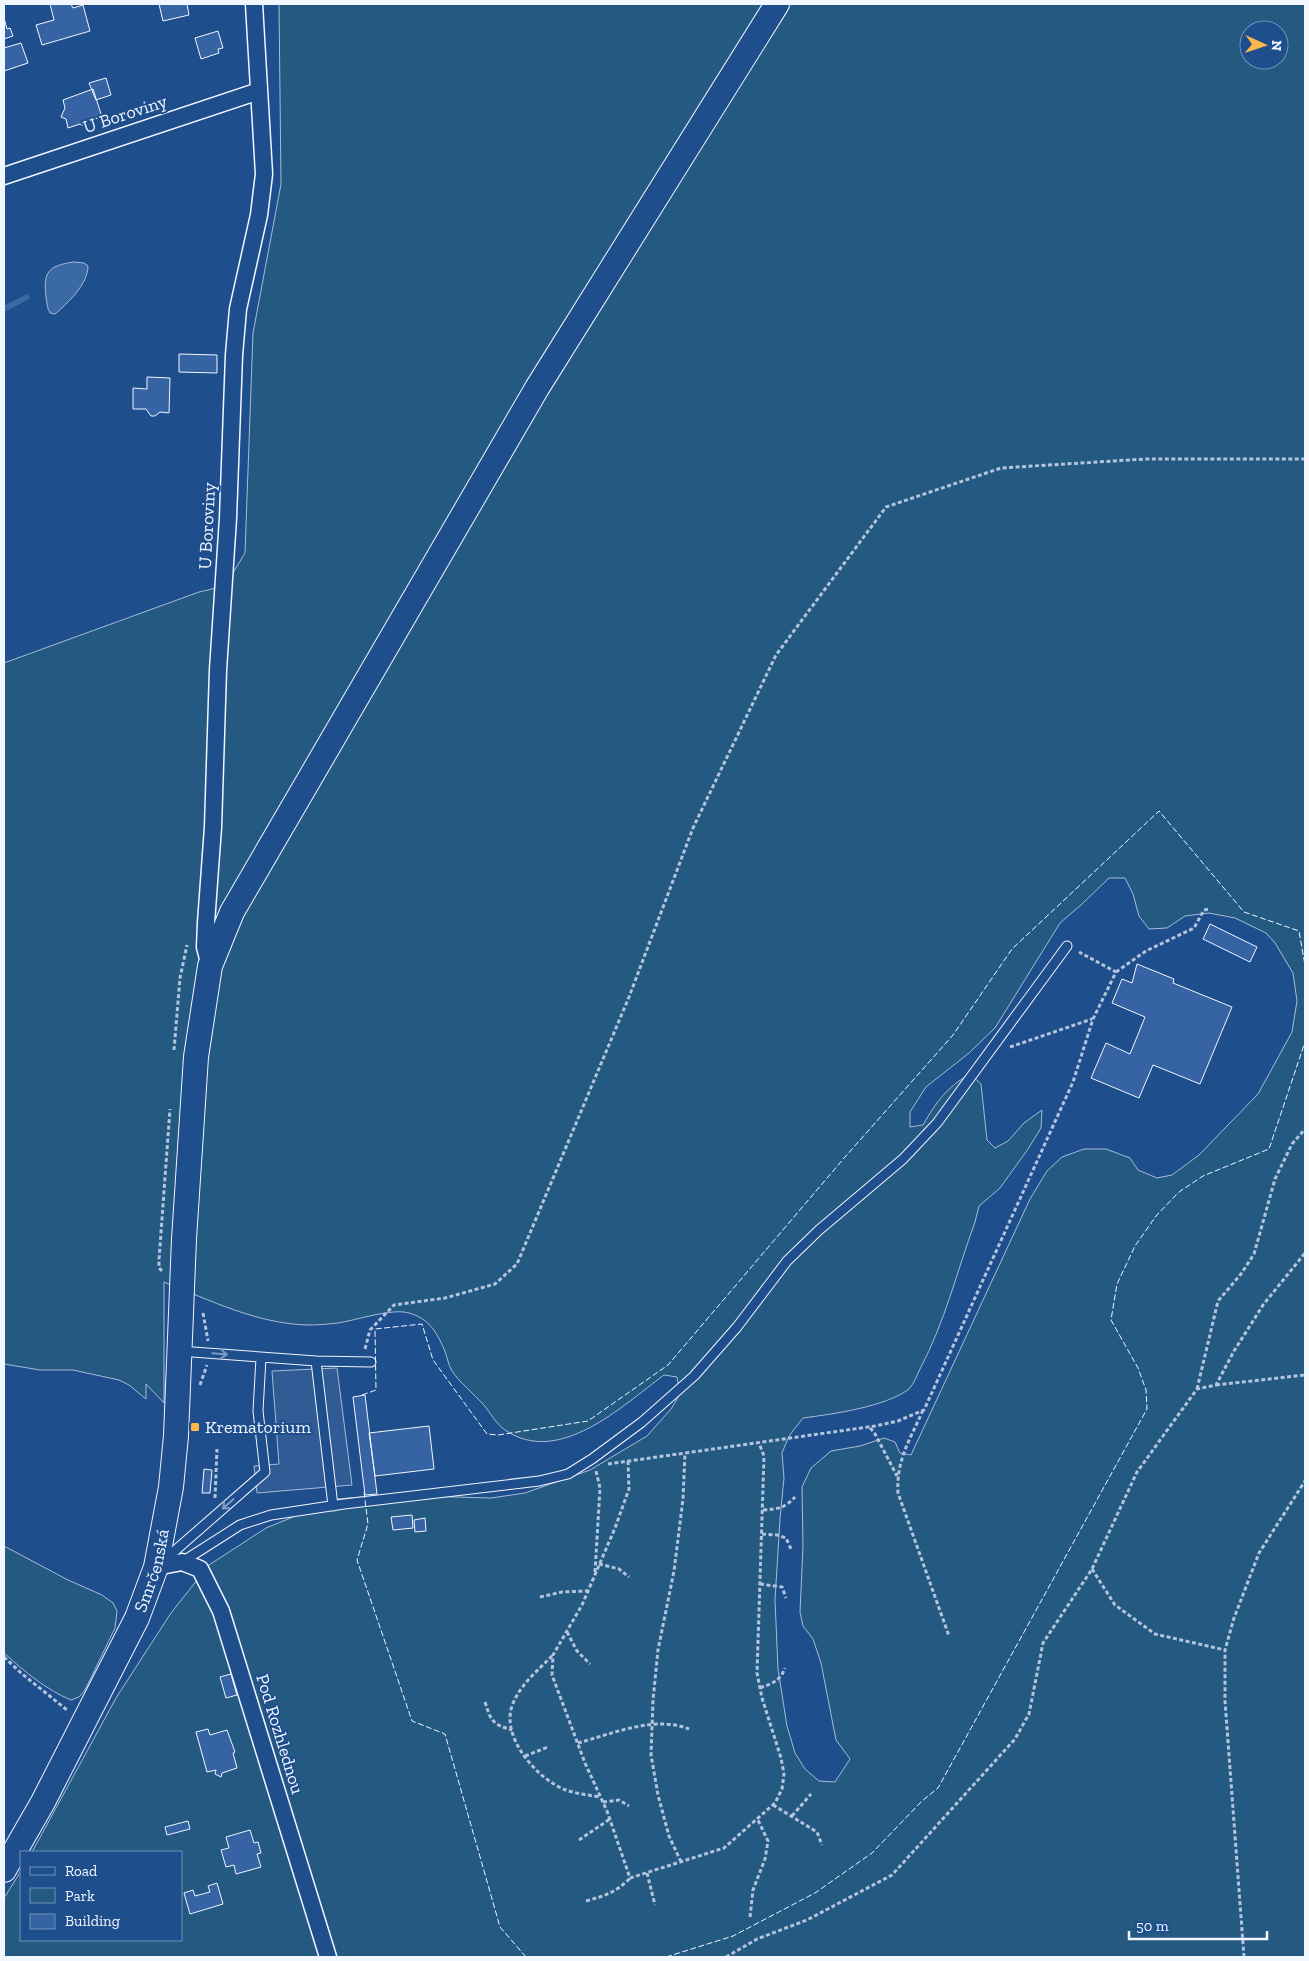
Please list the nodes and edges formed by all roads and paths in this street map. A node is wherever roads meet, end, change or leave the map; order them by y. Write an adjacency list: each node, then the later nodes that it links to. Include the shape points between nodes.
1 (254, 4): 3 (street, U Boroviny)
2 (777, 4): 8 (street, Smrčenská, via 537,388 251,878 232,912)
3 (259, 91): 4 (street, U Boroviny); 8 (street, U Boroviny, via 264,174 238,309 234,355 205,947)
4 (4, 176)
5 (1305, 459): 19 (path, via 1145,459 1001,468 886,507 776,655 693,828 630,998 517,1264 495,1284 444,1298 394,1305 370,1330)
6 (1210, 909): 9 (path, via 1204,910 1194,928 1146,951)
7 (1067, 946): 9 (path); 11 (lane)
8 (210, 966): 15 (street, Smrčenská, via 196,1057)
9 (1116, 972): 10 (path)
10 (1093, 1019): 11 (path); 24 (path, via 1072,1082)
11 (987, 1054): 31 (lane, via 937,1123 903,1159 787,1261 737,1327 694,1376 642,1422)
12 (1305, 1129): 22 (path, via 1292,1144 1275,1179 1254,1254 1218,1301)
13 (1305, 1253): 21 (path, via 1264,1305)
14 (201, 1305): 16 (path)
15 (179, 1350): 16 (lane); 42 (street, Smrčenská, via 171,1488)
16 (208, 1353): 17 (lane, one-way to 17); 23 (path, via 207,1368)
17 (260, 1358): 18 (lane); 42 (lane, one-way to 42, via 258,1411 265,1472)
18 (316, 1361): 19 (lane); 36 (lane)
19 (366, 1362)
20 (1305, 1375): 21 (path)
21 (1216, 1385): 22 (path)
22 (1197, 1389): 43 (path, via 1137,1472)
23 (198, 1393)
24 (924, 1410): 25 (path, via 898,1421); 32 (path, via 900,1460)
25 (869, 1427): 26 (path); 32 (path)
26 (759, 1442): 28 (path); 37 (path, via 764,1456)
27 (217, 1449): 35 (path, via 215,1498)
28 (685, 1453): 29 (path); 60 (path, via 683,1499 674,1571 658,1650)
29 (628, 1461): 30 (path); 41 (path, via 629,1489)
30 (594, 1466): 31 (path); 44 (path, via 600,1488)
31 (578, 1468): 36 (lane, via 568,1474 539,1481)
32 (897, 1476): 51 (path, via 898,1493)
33 (1305, 1481): 52 (path, via 1259,1553)
34 (795, 1496): 37 (path, via 787,1506)
35 (207, 1504)
36 (333, 1506): 40 (lane, via 271,1515 240,1525)
37 (763, 1510): 38 (path)
38 (762, 1534): 39 (path, via 786,1538); 46 (path)
39 (791, 1549)
40 (182, 1562): 42 (street); 83 (street, Pod Rozhlednou, via 200,1569 221,1611)
41 (600, 1564): 44 (path); 45 (path, via 619,1569)
42 (156, 1567): 59 (street, Smrčenská, via 138,1618)
43 (1092, 1569): 52 (path, via 1115,1604 1155,1634); 84 (path, via 1043,1643 1029,1714 1015,1739 892,1875 807,1920 757,1939)
44 (595, 1575): 47 (path)
45 (629, 1578)
46 (760, 1584): 49 (path, via 782,1587); 57 (path, via 757,1673)
47 (588, 1591): 48 (path); 50 (path)
48 (540, 1597)
49 (786, 1598)
50 (566, 1632): 53 (path); 55 (path, via 577,1651)
51 (949, 1636)
52 (1225, 1650): 85 (path, via 1225,1701)
53 (553, 1655): 62 (path, via 522,1687 511,1707 509,1722); 63 (path, via 552,1675)
54 (4, 1657): 59 (path, via 57,1703)
55 (590, 1664)
56 (785, 1668): 57 (path, via 781,1678)
57 (760, 1688): 69 (path, via 784,1774 782,1789)
58 (485, 1702): 62 (path, via 490,1720)
59 (84, 1721): 77 (street, Smrčenská)
60 (652, 1724): 61 (path); 63 (path); 76 (path, via 651,1755 658,1796 669,1836)
61 (689, 1729)
62 (512, 1730): 65 (path)
63 (578, 1743): 67 (path)
64 (548, 1748): 65 (path)
65 (525, 1756): 67 (path, via 535,1771 565,1790)
66 (811, 1794): 71 (path)
67 (601, 1797): 68 (path)
68 (603, 1802): 70 (path, via 619,1800); 73 (path)
69 (773, 1805): 71 (path); 72 (path)
70 (629, 1806)
71 (792, 1816): 75 (path, via 817,1832)
72 (758, 1818): 76 (path, via 724,1848); 82 (path, via 768,1841 753,1890)
73 (610, 1819): 74 (path); 79 (path)
74 (579, 1840)
75 (822, 1845)
76 (681, 1862): 78 (path)
77 (4, 1870)
78 (647, 1873): 79 (path); 81 (path)
79 (630, 1878): 80 (path, via 607,1896)
80 (586, 1901)
81 (655, 1905)
82 (750, 1918)
83 (328, 1957)
84 (726, 1957)
85 (1244, 1957)

